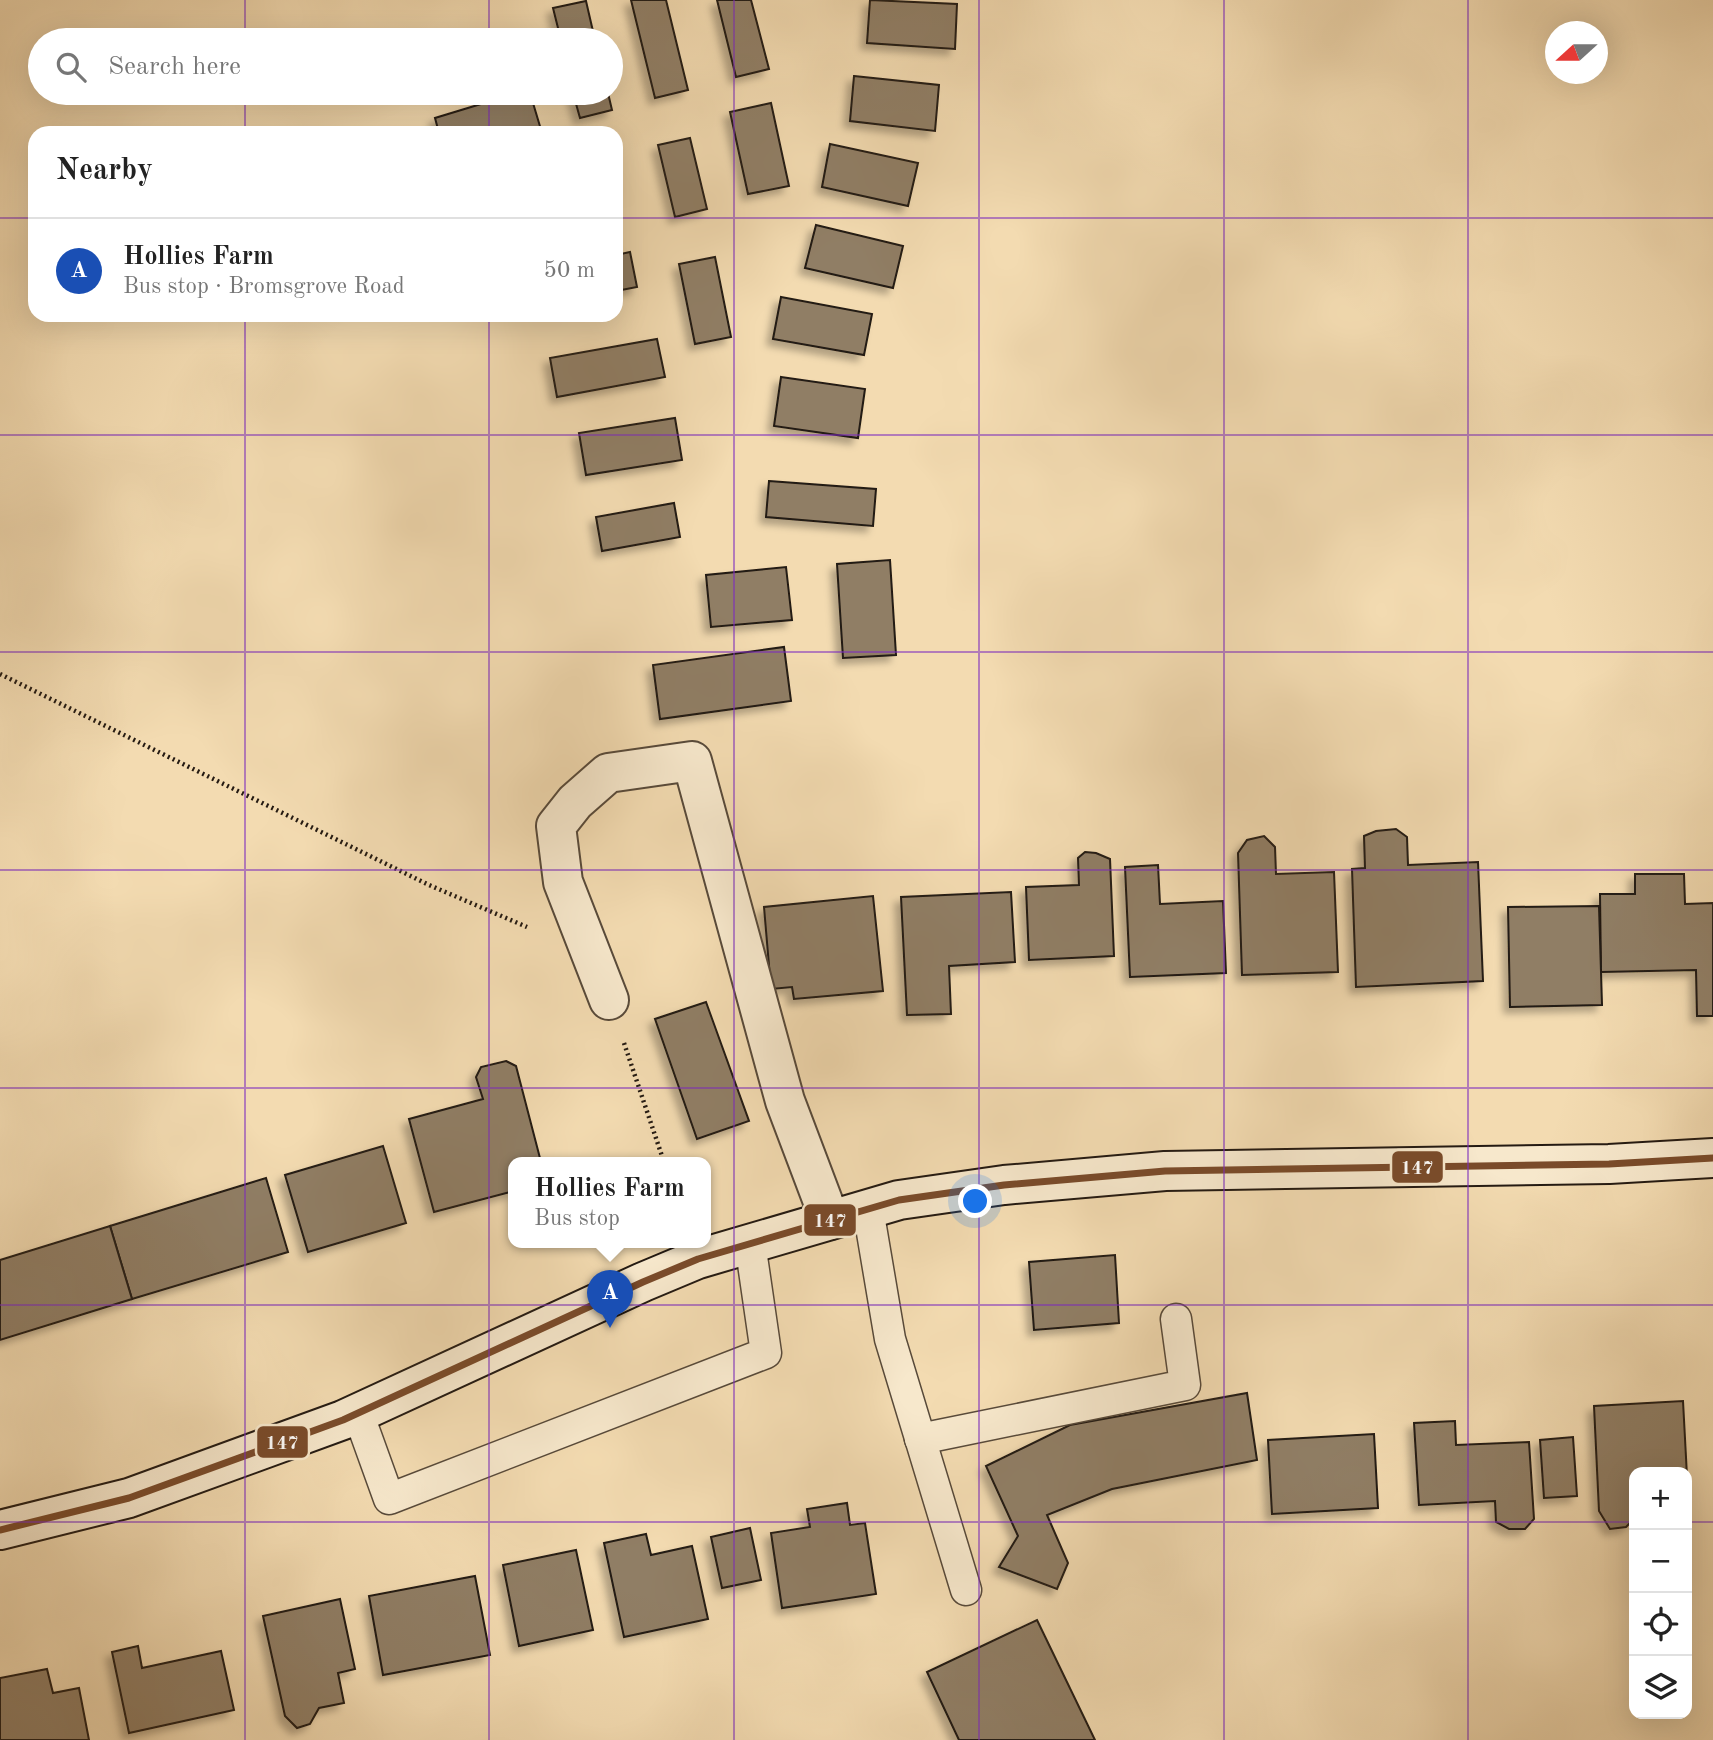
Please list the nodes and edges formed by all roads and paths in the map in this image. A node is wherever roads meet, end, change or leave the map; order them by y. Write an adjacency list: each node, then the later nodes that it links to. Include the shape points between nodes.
1 (0, 674): 2 (path, via 429,885)
2 (530, 929)
3 (609, 1000): 4 (path); 7 (main road, via 563,882 556,826 608,773 692,761 785,1101)
4 (662, 1157)
5 (1713, 1158): 6 (main road, via 1609,1164 1165,1171 1004,1185)
6 (868, 1209): 7 (main road); 11 (lane, via 890,1339)
7 (830, 1220): 8 (main road)
8 (750, 1243): 10 (main road, via 643,1282); 10 (lane, via 766,1353 389,1499)
9 (1176, 1319): 11 (lane, via 1185,1385)
10 (358, 1413): 12 (main road, via 129,1498)
11 (920, 1439): 13 (lane)
12 (0, 1530)
13 (966, 1590)

